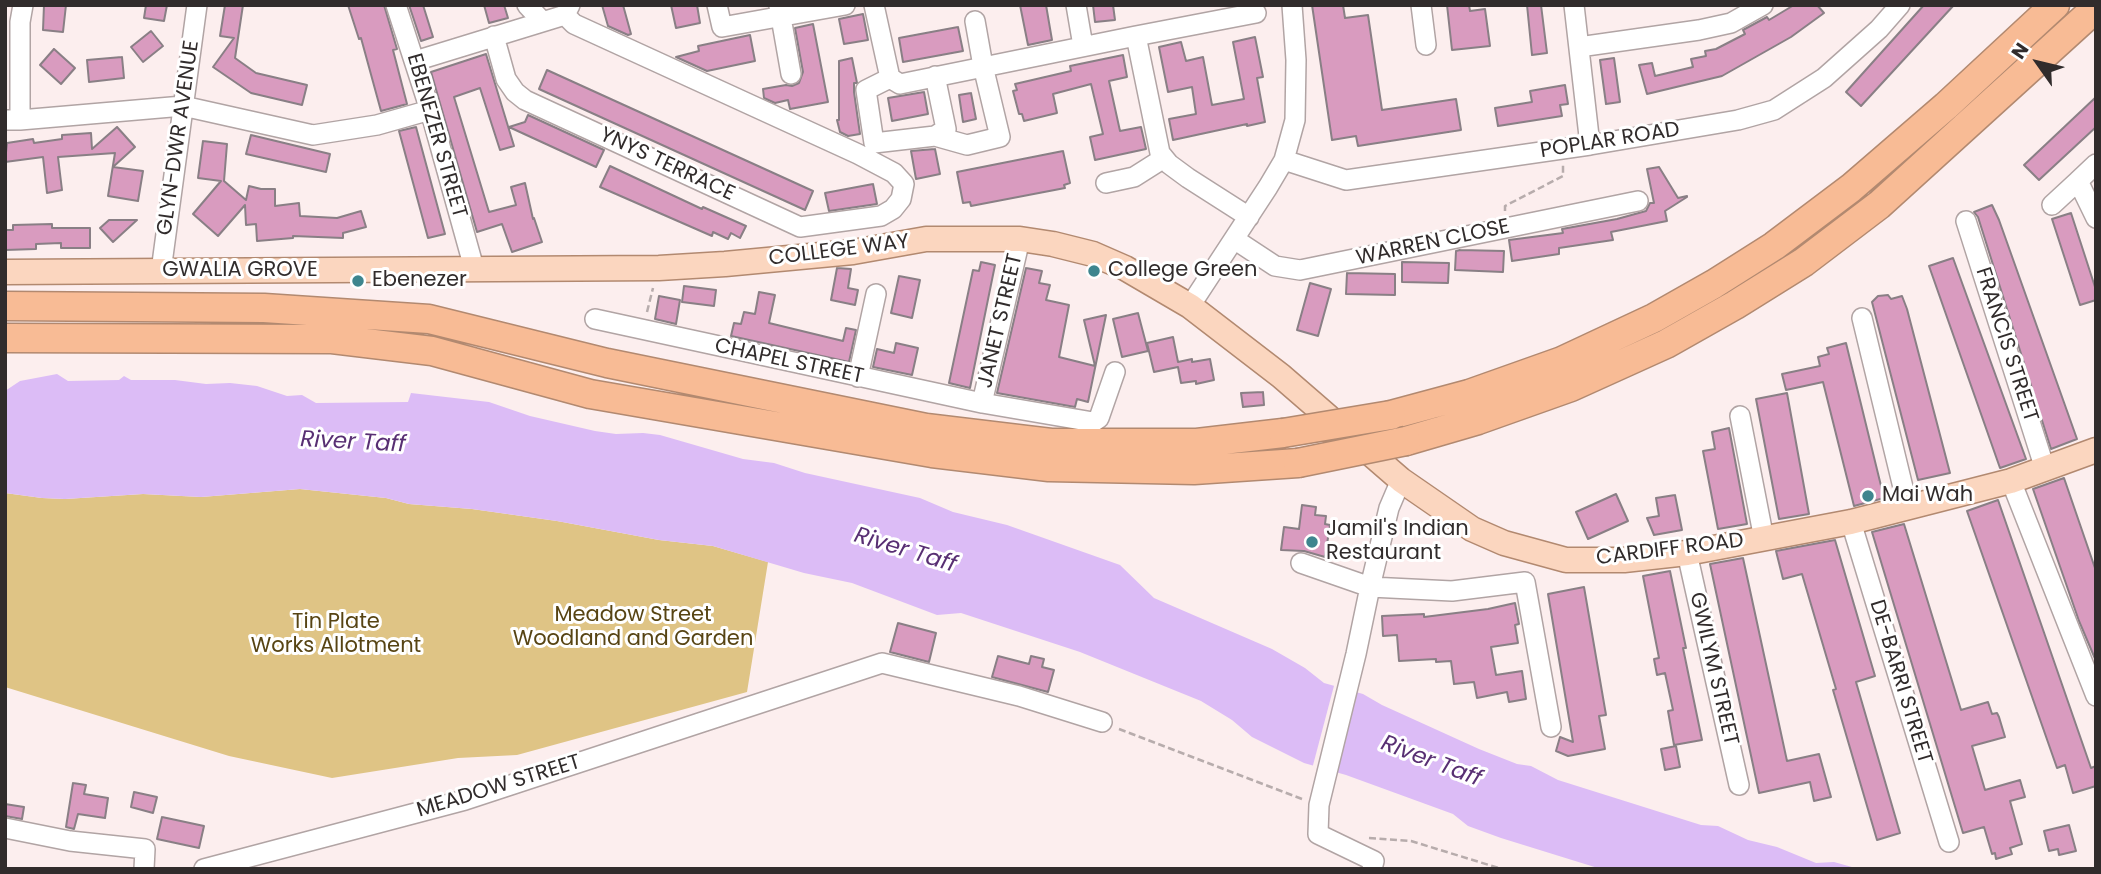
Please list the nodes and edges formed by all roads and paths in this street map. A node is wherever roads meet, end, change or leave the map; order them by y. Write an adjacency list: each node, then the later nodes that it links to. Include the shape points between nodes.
1 (23, 5): 34 (street)
2 (197, 5): 32 (street, GLYN-DWR AVENUE)
3 (396, 5): 27 (street, EBENEZER STREET)
4 (527, 5): 20 (street)
5 (717, 5): 17 (street, via 722,27)
6 (845, 5): 17 (street)
7 (874, 5): 31 (street)
8 (1076, 5): 25 (street)
9 (1292, 5): 39 (street, via 1295,120)
10 (1421, 5): 24 (street)
11 (1574, 5): 26 (street)
12 (1763, 5): 26 (street, via 1731,23)
13 (1900, 5): 36 (street, POPLAR ROAD, via 1824,78 1774,110)
14 (2054, 5): 56 (highway, bridge, via 1851,188 1714,284 1562,361 1469,394 1391,415 1283,433 1197,443 1051,443 926,428 607,363 429,319 264,308)
15 (2096, 8): 61 (highway, bridge, via 1879,205 1804,262 1667,344 1571,387 1478,420 1406,441 1298,463 1194,470 1049,467 932,453 590,394 432,351 332,339)
16 (568, 10): 20 (street); 23 (street, YNYS TERRACE, via 574,24 894,173 904,184 901,199 881,216 800,227 525,100 506,79)
17 (780, 11): 29 (street)
18 (1256, 13): 19 (street)
19 (1208, 14): 22 (street)
20 (542, 21): 23 (street)
21 (975, 21): 28 (street)
22 (1136, 36): 25 (street); 38 (street)
23 (494, 37): 27 (street)
24 (1426, 45)
25 (1083, 46): 28 (street)
26 (1579, 47): 36 (street)
27 (415, 61): 33 (street, EBENEZER STREET)
28 (983, 66): 30 (street); 35 (street, via 1000,137 967,145)
29 (791, 74)
30 (935, 76): 31 (street, via 900,84); 35 (street, via 946,130)
31 (890, 78): 35 (street, via 866,90 874,143)
32 (183, 106): 33 (street, via 313,135 377,125); 34 (street); 53 (street, GLYN-DWR AVENUE)
33 (430, 110): 51 (street, EBENEZER STREET)
34 (13, 120)
35 (935, 136)
36 (1590, 145): 37 (street, POPLAR ROAD)
37 (1562, 148): 39 (street, POPLAR ROAD, via 1346,180); 48 (path, via 1563,176 1505,206)
38 (1164, 158): 42 (street, via 1134,177); 45 (street)
39 (1284, 160): 45 (street)
40 (2096, 164): 41 (street)
41 (2078, 181): 44 (street); 46 (street)
42 (1106, 183)
43 (1638, 201): 48 (street, WARREN CLOSE)
44 (2053, 205)
45 (1249, 217): 50 (street)
46 (2096, 218)
47 (1966, 221): 67 (street, FRANCIS STREET)
48 (1504, 229): 50 (street, WARREN CLOSE, via 1300,270 1275,266)
49 (1020, 239): 52 (main road, COLLEGE WAY, via 926,239 853,252); 57 (main road, COLLEGE WAY, via 1093,254); 64 (street, JANET STREET)
50 (1234, 239): 57 (street)
51 (474, 268): 52 (main road, COLLEGE WAY); 53 (main road, GWALIA GROVE)
52 (659, 268): 60 (path)
53 (161, 271): 54 (main road, GWALIA GROVE)
54 (5, 272)
55 (876, 294): 63 (street)
56 (5, 306)
57 (1190, 306): 68 (main road, CARDIFF ROAD, via 1256,355)
58 (1862, 318): 70 (street)
59 (595, 319): 60 (street, CHAPEL STREET)
60 (644, 330): 63 (street, CHAPEL STREET)
61 (5, 338)
62 (1115, 372): 64 (street, CHAPEL STREET, via 1095,421)
63 (858, 377): 64 (street, CHAPEL STREET)
64 (982, 403)
65 (1740, 416): 72 (street)
66 (2096, 450): 67 (main road, CARDIFF ROAD)
67 (2045, 469): 69 (main road, CARDIFF ROAD)
68 (1401, 480): 73 (main road, CARDIFF ROAD, via 1472,528 1543,555 1566,560 1625,560); 75 (street, via 1389,508)
69 (2011, 481): 70 (main road, CARDIFF ROAD); 76 (street)
70 (1908, 508): 71 (main road, CARDIFF ROAD)
71 (1851, 522): 72 (main road, CARDIFF ROAD); 83 (street, DE-BARRI STREET)
72 (1764, 539): 73 (main road, CARDIFF ROAD)
73 (1687, 553): 79 (street, GWILYM STREET)
74 (1301, 562): 75 (street)
75 (1370, 587): 78 (street, via 1452,591 1525,582); 80 (street)
76 (2096, 696)
77 (1102, 722): 80 (path); 86 (street, MEADOW STREET, via 882,663 465,800)
78 (1551, 727)
79 (1739, 785)
80 (1319, 805): 84 (street, via 1318,834)
81 (5, 828): 85 (street, via 145,849)
82 (1358, 837): 88 (path, via 1411,841)
83 (1949, 842)
84 (1373, 865): 87 (street)
85 (144, 869)
86 (204, 869)
87 (1393, 869)
88 (1502, 869)

